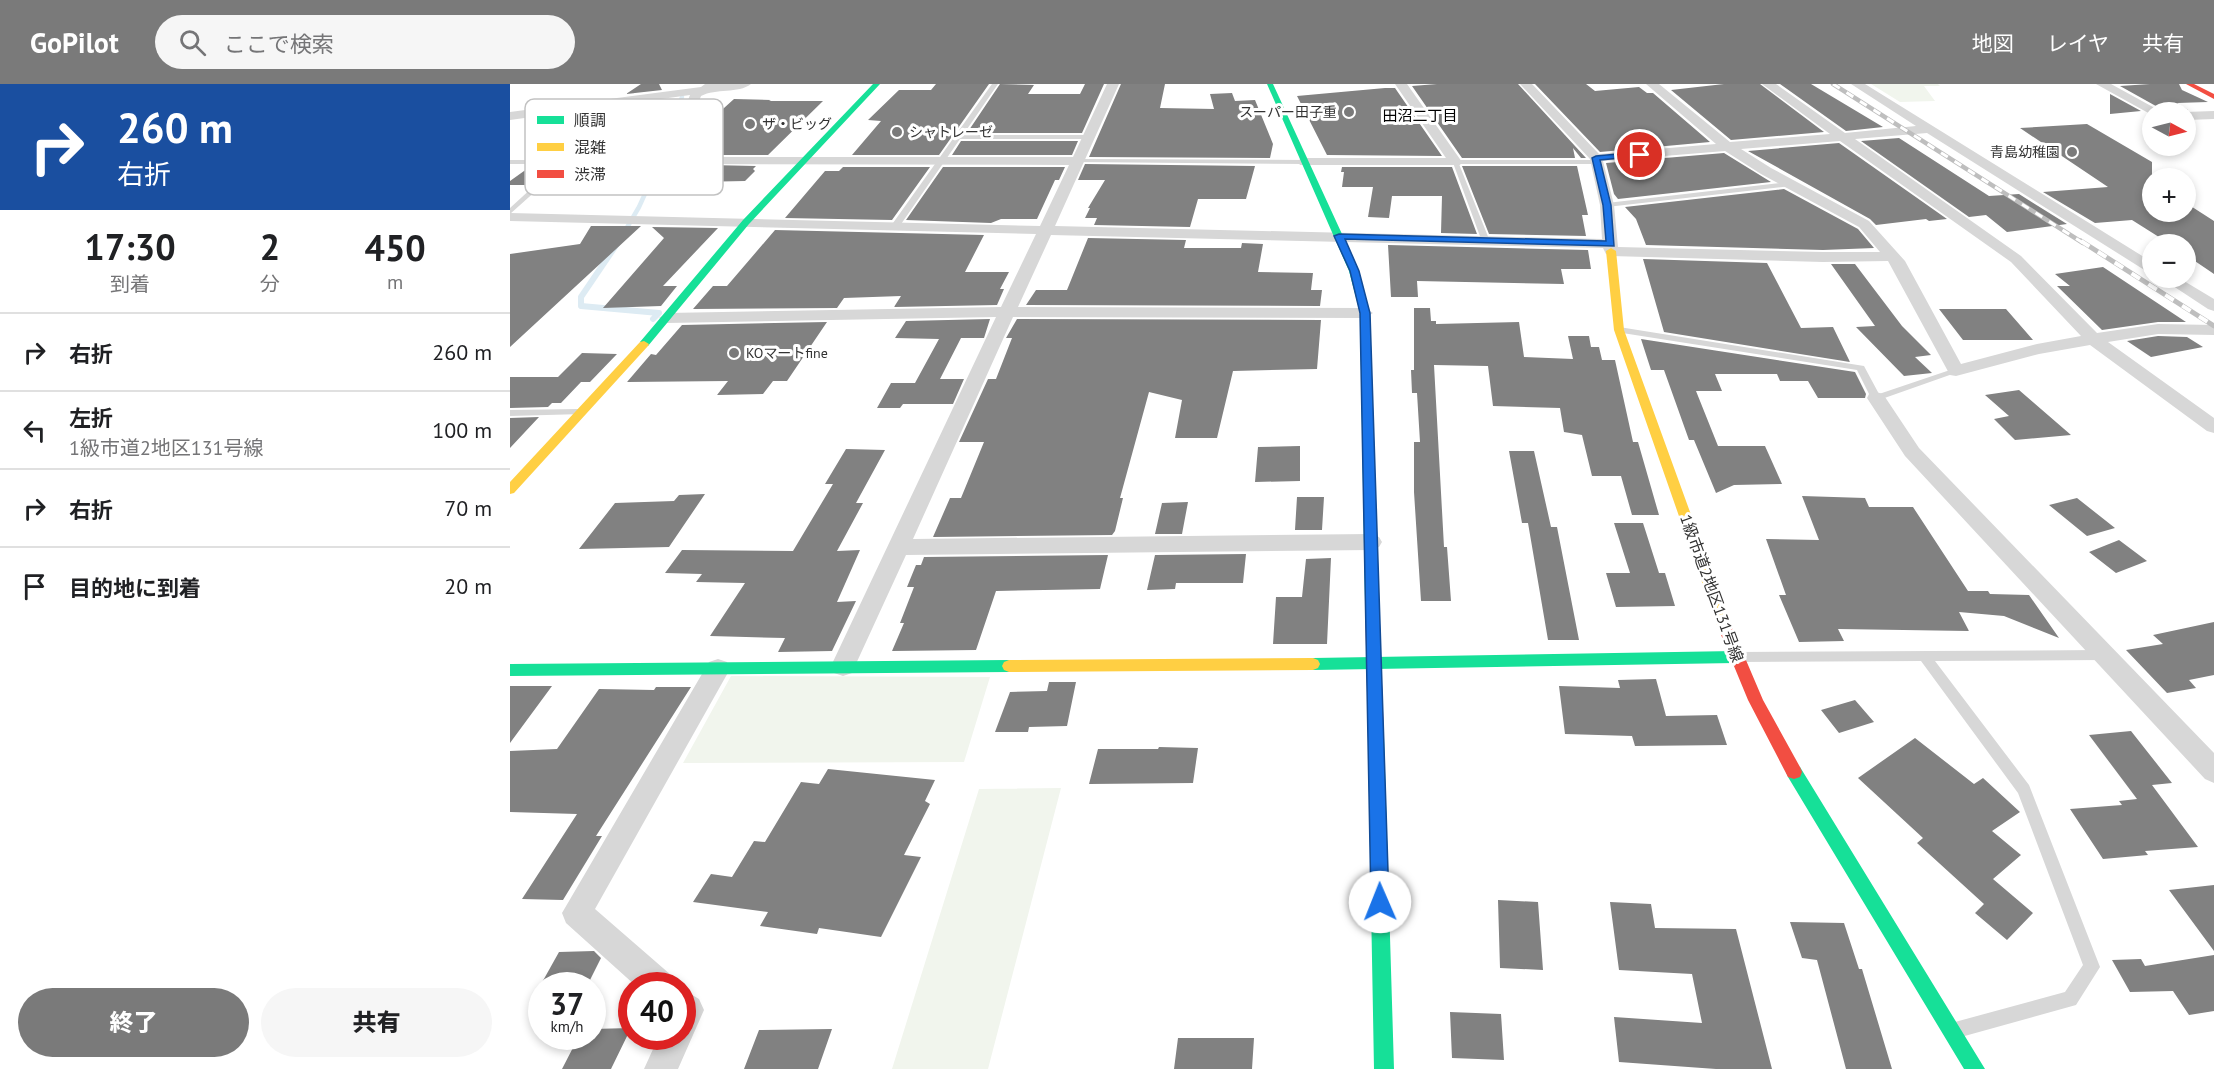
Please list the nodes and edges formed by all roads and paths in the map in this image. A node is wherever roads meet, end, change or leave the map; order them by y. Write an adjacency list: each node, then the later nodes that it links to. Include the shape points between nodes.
1 (746, 84): 13 (street)
2 (877, 84): 33 (street)
3 (995, 84): 23 (lane)
4 (1113, 84): 25 (street)
5 (1270, 84): 34 (street)
6 (1401, 84): 35 (street)
7 (1526, 84): 27 (street)
8 (1652, 84): 26 (street)
9 (1768, 84): 24 (street)
10 (1857, 84): 22 (street)
11 (2102, 84): 17 (street)
12 (2189, 84): 14 (street)
13 (710, 86): 15 (street); 16 (street)
14 (2214, 97)
15 (637, 99)
16 (694, 99)
17 (2142, 105)
18 (525, 114): 20 (street)
19 (2214, 115): 21 (street)
20 (510, 116)
21 (2196, 116)
22 (1929, 129): 24 (street); 48 (street)
23 (958, 136): 25 (lane); 29 (lane)
24 (1842, 136): 26 (street); 56 (street, via 2016,259)
25 (1088, 137): 30 (street)
26 (1728, 147): 27 (street); 36 (street)
27 (1596, 160): 35 (lane); 38 (street, 1級市道2地区131号線)
28 (723, 161): 33 (street)
29 (941, 161): 30 (street); 33 (street); 42 (lane)
30 (1076, 161): 34 (lane); 43 (street)
31 (510, 162): 32 (lane)
32 (525, 162)
33 (804, 162): 41 (street)
34 (1305, 162): 35 (street); 44 (street)
35 (1455, 162): 45 (lane)
36 (1789, 184): 38 (lane); 47 (street, via 1864,224)
37 (528, 195): 39 (lane)
38 (1607, 205): 46 (street, 1級市道2地区131号線)
39 (510, 212)
40 (510, 217): 41 (street)
41 (746, 222): 42 (street); 53 (street)
42 (896, 225): 43 (street)
43 (1044, 230): 44 (street); 51 (street)
44 (1339, 236): 45 (street); 52 (street, via 1354,271)
45 (1485, 239): 46 (street)
46 (1611, 247): 47 (street, via 1823,257); 54 (street, 1級市道2地区131号線)
47 (1892, 256): 57 (street)
48 (2142, 262)
49 (2185, 288): 50 (street)
50 (2214, 306)
51 (1006, 312): 52 (street); 53 (street); 64 (street)
52 (1365, 313): 63 (street)
53 (667, 318): 59 (street)
54 (1619, 330): 58 (lane, via 1861,368); 67 (street, 1級市道2地区131号線)
55 (2214, 330): 56 (street, via 2158,329)
56 (2093, 339): 57 (street); 61 (street)
57 (1956, 371): 58 (lane)
58 (1876, 398): 65 (street, via 1912,452)
59 (580, 412): 60 (lane); 62 (street)
60 (510, 413)
61 (2214, 427)
62 (510, 490)
63 (1371, 543): 64 (street); 68 (street)
64 (898, 547): 69 (street)
65 (2103, 655): 66 (lane); 72 (street)
66 (1924, 656): 67 (lane); 74 (lane, via 2024,790 2092,967 2070,999)
67 (1735, 657): 68 (street); 74 (street, 1級市道2地区131号線, via 1776,741 1831,836)
68 (1375, 663): 69 (street); 77 (street)
69 (843, 666): 71 (street)
70 (510, 669): 71 (street)
71 (718, 669): 73 (street, via 577,913)
72 (2214, 771)
73 (644, 972)
74 (1952, 1031): 78 (street, 1級市道2地区131号線)
75 (670, 1050): 76 (street)
76 (661, 1069)
77 (1384, 1069)
78 (1975, 1069)

